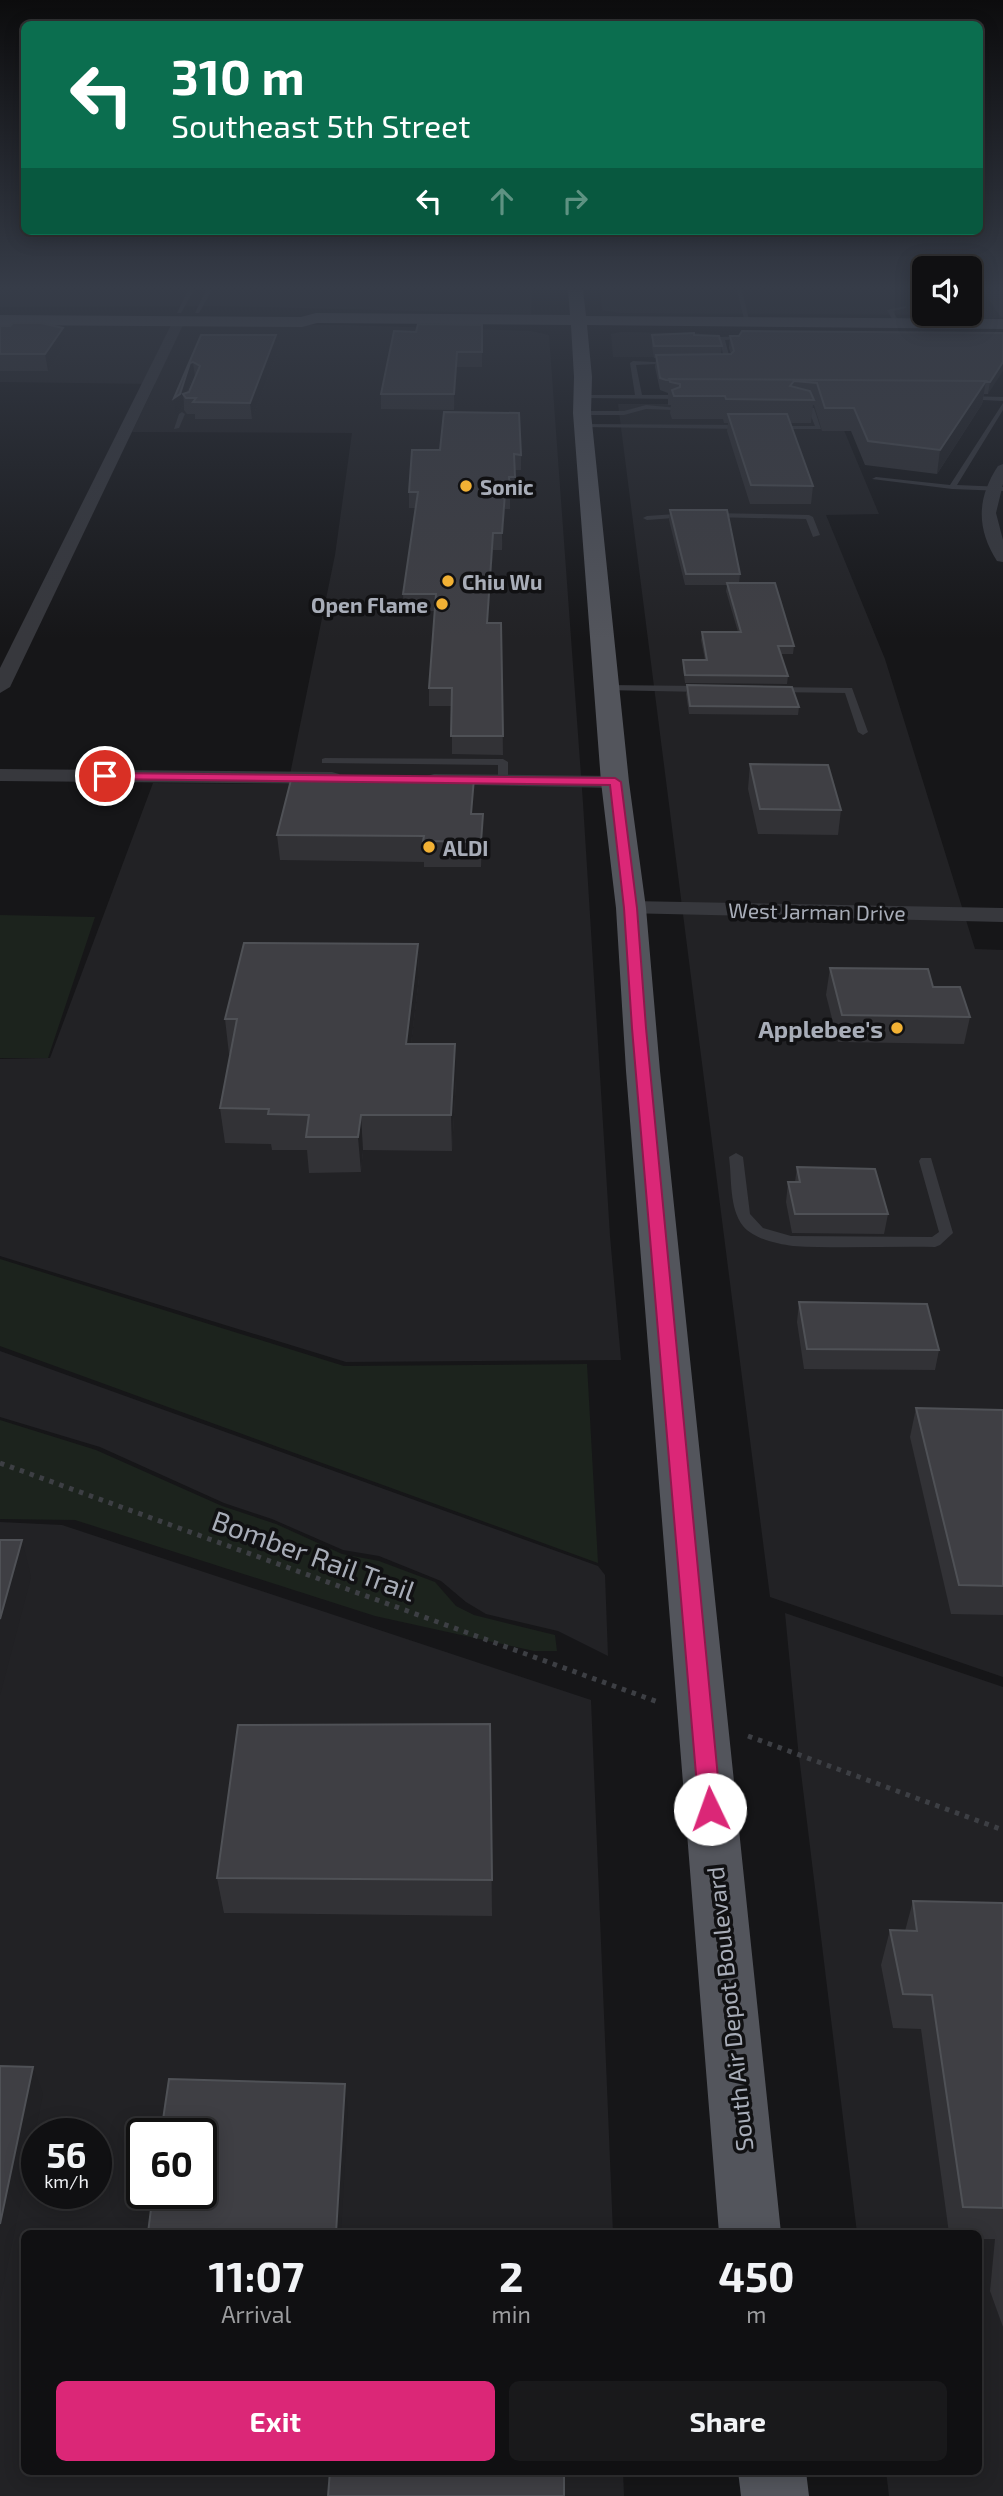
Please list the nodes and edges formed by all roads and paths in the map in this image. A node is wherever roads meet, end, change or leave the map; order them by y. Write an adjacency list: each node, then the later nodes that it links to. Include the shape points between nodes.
1 (135, 406): 21 (street)
2 (583, 406): 7 (main road, South Air Depot Boulevard)
3 (604, 406): 7 (lane)
4 (1002, 406): 14 (lane)
5 (674, 408): 7 (lane)
6 (792, 408): 11 (lane, via 812,409 819,428)
7 (583, 412): 10 (lane); 22 (main road, South Air Depot Boulevard)
8 (182, 414): 9 (lane)
9 (176, 428)
10 (750, 428)
11 (763, 428)
12 (1003, 470): 15 (street)
13 (876, 479): 14 (lane)
14 (953, 487): 15 (lane)
15 (997, 489): 20 (street, via 987,525)
16 (691, 515): 18 (lane)
17 (704, 515): 19 (lane, via 809,517)
18 (647, 518)
19 (816, 535)
20 (1000, 547)
21 (0, 687)
22 (606, 688): 23 (lane); 29 (main road, South Air Depot Boulevard)
23 (714, 689)
24 (768, 690): 25 (lane, via 849,690)
25 (863, 732)
26 (325, 761): 28 (lane, via 503,762)
27 (0, 775): 28 (street)
28 (503, 781): 29 (street)
29 (615, 782): 30 (main road, South Air Depot Boulevard)
30 (631, 908): 31 (street, West Jarman Drive); 38 (main road, South Air Depot Boulevard)
31 (1003, 915)
32 (736, 1157): 33 (lane, via 744,1219 752,1229 790,1241 935,1242 946,1233)
33 (926, 1161)
34 (0, 1463): 35 (path, Bomber Rail Trail)
35 (614, 1687)
36 (783, 1749): 37 (path)
37 (1003, 1830)
38 (750, 2230)
39 (772, 2475): 40 (main road)
40 (775, 2496)

